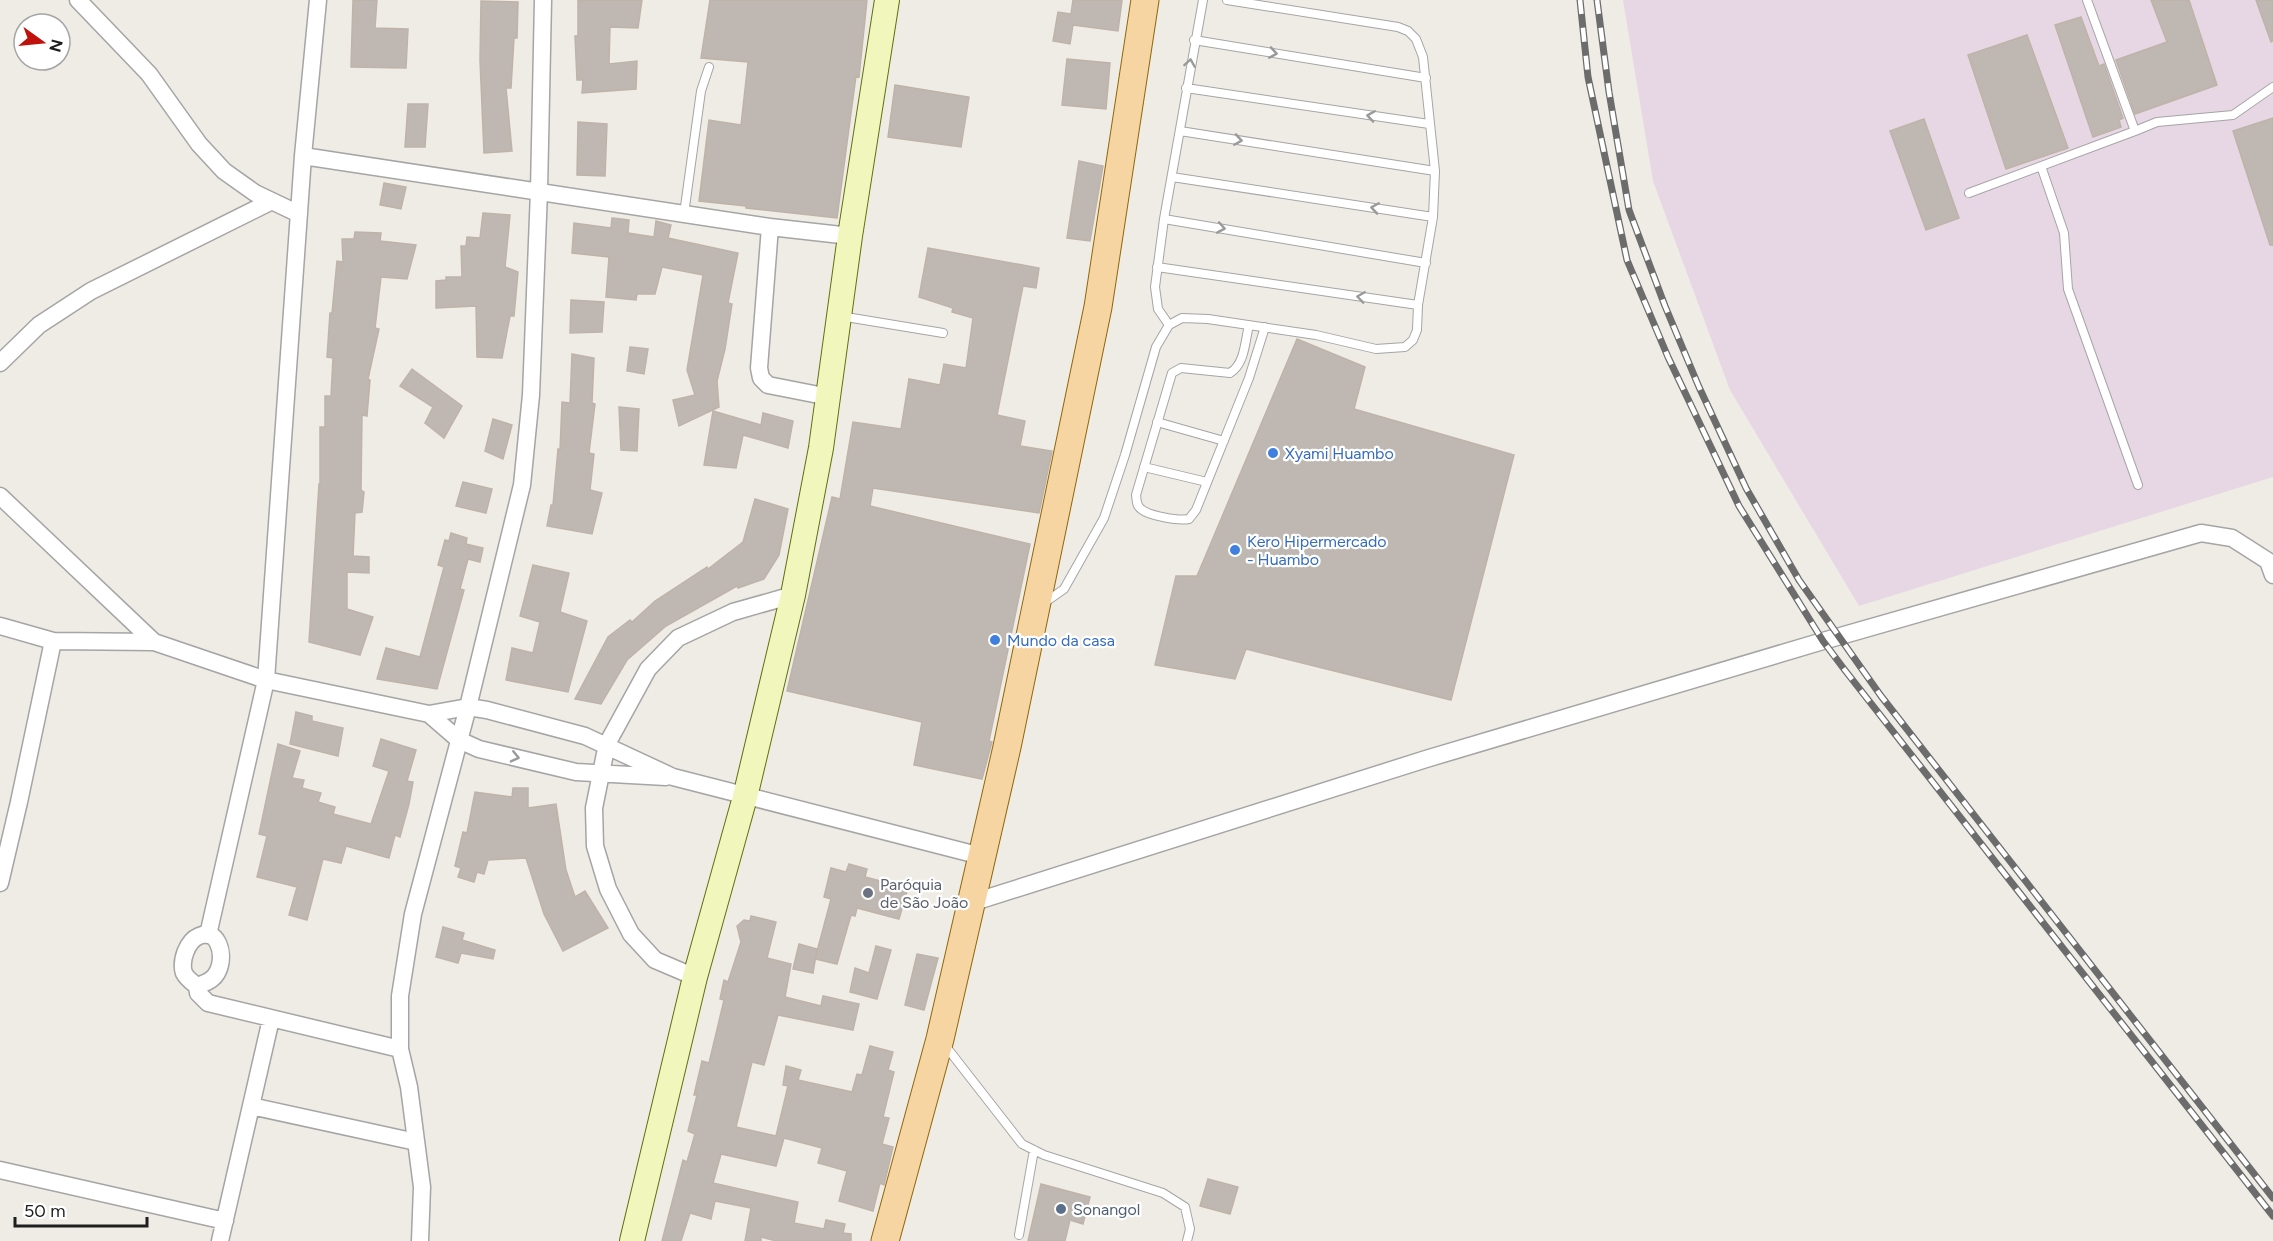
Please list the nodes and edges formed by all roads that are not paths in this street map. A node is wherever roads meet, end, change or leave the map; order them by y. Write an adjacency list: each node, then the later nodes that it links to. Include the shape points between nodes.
1 (78, 0): 23 (street, via 149,74 199,144 224,171)
2 (318, 0): 17 (street)
3 (543, 0): 21 (street)
4 (887, 0): 29 (street)
5 (1145, 0): 48 (main road, via 1098,307)
6 (1203, 0): 9 (lane)
7 (1227, 0): 11 (lane, via 1408,31 1423,57)
8 (2087, 0): 16 (lane)
9 (1194, 40): 11 (lane, one-way to 11); 13 (lane, one-way to 9)
10 (709, 67): 25 (lane, via 701,91)
11 (1426, 78): 14 (lane)
12 (2273, 87): 16 (lane, via 2232,116 2157,122)
13 (1186, 88): 14 (lane, one-way to 13); 15 (lane)
14 (1429, 124): 19 (lane)
15 (1180, 131): 19 (lane, one-way to 19); 20 (lane)
16 (2135, 131): 18 (lane)
17 (303, 156): 21 (street); 24 (street)
18 (2041, 166): 22 (lane); 44 (lane, via 2064,233 2068,289)
19 (1435, 171): 26 (lane)
20 (1172, 177): 26 (lane, one-way to 20); 27 (lane)
21 (539, 191): 25 (street); 53 (street, via 531,395 522,485)
22 (1969, 193)
23 (272, 201): 24 (street); 38 (street, via 91,291 39,325)
24 (299, 213): 52 (street)
25 (684, 214): 28 (street)
26 (1433, 217): 30 (lane)
27 (1164, 219): 30 (lane, one-way to 30); 31 (lane)
28 (770, 227): 29 (street); 39 (street, via 761,378 768,385)
29 (850, 236): 33 (street)
30 (1426, 263): 32 (lane)
31 (1157, 267): 32 (lane, one-way to 31); 34 (lane, via 1158,309)
32 (1418, 305): 36 (lane, via 1417,330 1405,347 1376,349 1316,334)
33 (840, 316): 37 (lane); 39 (street)
34 (1169, 325): 35 (lane, via 1182,318); 48 (lane, via 1156,346 1104,518 1064,589)
35 (1249, 325): 36 (lane); 40 (lane, via 1241,360 1230,373 1181,368 1172,373)
36 (1265, 327): 41 (lane)
37 (943, 333)
38 (0, 363)
39 (829, 397): 47 (street)
40 (1157, 422): 41 (lane); 42 (lane)
41 (1224, 441): 43 (lane)
42 (1144, 467): 43 (lane); 43 (lane, via 1137,506 1180,521 1189,519 1196,510)
43 (1207, 482)
44 (2138, 485)
45 (0, 496): 51 (street)
46 (2273, 575): 62 (street, via 2268,561 2232,538 2201,533 1823,640 1426,759)
47 (793, 595): 56 (street, via 733,612 678,638 648,669); 59 (street)
48 (1034, 610): 60 (main road)
49 (0, 626): 50 (street)
50 (53, 641): 51 (street); 61 (street)
51 (154, 642): 52 (street)
52 (266, 680): 54 (street); 63 (street)
53 (468, 707): 54 (street); 55 (street); 56 (street)
54 (429, 714): 55 (street)
55 (459, 740): 57 (street, one-way to 57, via 479,749 576,772); 68 (street, via 413,914 400,996)
56 (607, 744): 57 (street); 58 (street)
57 (601, 773): 58 (street); 64 (street, via 594,808 595,846 608,889 631,934 655,960)
58 (673, 777): 59 (street)
59 (745, 797): 60 (street); 64 (street)
60 (981, 856): 62 (main road)
61 (0, 883)
62 (971, 903): 67 (main road)
63 (208, 935): 65 (street, via 192,941 183,964 184,973); 65 (street, via 221,948 221,962 218,974)
64 (695, 977): 78 (street)
65 (197, 986): 66 (street, via 208,1003)
66 (271, 1019): 68 (street); 69 (street)
67 (940, 1038): 71 (lane, via 1022,1144); 72 (main road)
68 (400, 1049): 70 (street)
69 (251, 1106): 70 (street); 74 (street)
70 (416, 1142): 77 (street, via 422,1187)
71 (1034, 1150): 75 (lane); 81 (lane, via 1163,1193 1185,1207 1190,1229)
72 (908, 1153): 79 (main road); 80 (main road, via 909,1188)
73 (0, 1170): 74 (street)
74 (225, 1221): 76 (street)
75 (1019, 1235)
76 (220, 1241)
77 (420, 1241)
78 (632, 1241)
79 (885, 1241)
80 (901, 1241)
81 (1187, 1241)

